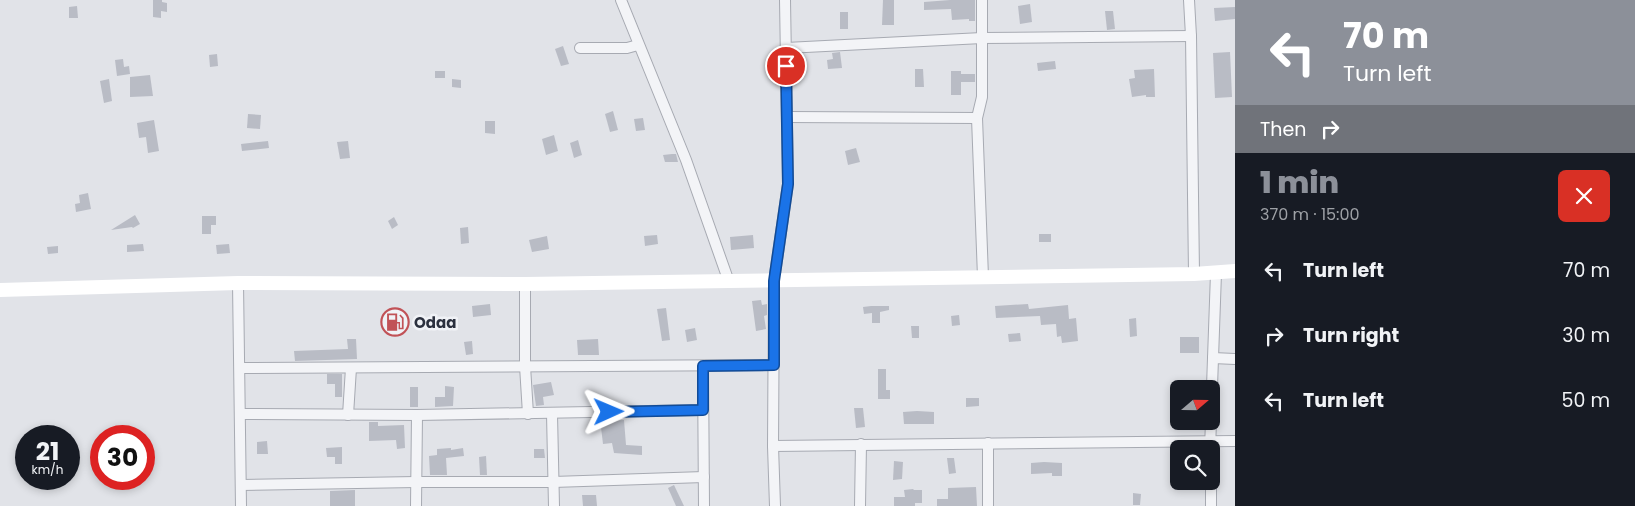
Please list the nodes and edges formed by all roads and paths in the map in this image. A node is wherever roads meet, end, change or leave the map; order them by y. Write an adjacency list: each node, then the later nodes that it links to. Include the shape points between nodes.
1 (621, 0): 7 (street)
2 (785, 0): 9 (street)
3 (982, 0): 6 (street)
4 (1189, 0): 5 (street)
5 (1191, 36): 6 (street); 14 (street)
6 (982, 38): 9 (street); 11 (street, via 982,97)
7 (638, 45): 8 (street); 17 (street, via 686,160)
8 (580, 48)
9 (786, 48): 10 (street)
10 (787, 117): 11 (street); 16 (street, via 788,184)
11 (977, 118): 15 (street)
12 (1235, 272): 13 (main road)
13 (1216, 273): 14 (main road); 21 (street)
14 (1194, 274): 15 (main road)
15 (983, 277): 16 (main road)
16 (774, 281): 17 (main road); 23 (street)
17 (729, 282): 19 (main road)
18 (238, 283): 19 (main road); 20 (main road); 26 (street)
19 (525, 284): 24 (street)
20 (0, 290)
21 (1213, 358): 22 (street); 28 (street)
22 (1235, 359)
23 (774, 365): 25 (street); 40 (street)
24 (525, 366): 25 (street); 27 (street); 31 (street)
25 (703, 366): 29 (street)
26 (240, 368): 27 (street); 30 (street)
27 (351, 368): 33 (street)
28 (1212, 380)
29 (703, 410): 32 (street); 41 (street)
30 (240, 414): 33 (street); 44 (street)
31 (528, 414): 32 (street); 34 (street)
32 (552, 414): 43 (street)
33 (348, 415): 34 (street)
34 (416, 416): 42 (street)
35 (1235, 441): 37 (street)
36 (988, 443): 38 (street); 39 (street); 52 (street)
37 (1220, 443)
38 (861, 444): 40 (street); 51 (street)
39 (1170, 445)
40 (773, 446): 50 (street)
41 (704, 478): 43 (street); 49 (street)
42 (416, 482): 43 (street); 44 (street); 47 (street)
43 (553, 482): 48 (street)
44 (241, 485): 46 (street)
45 (1211, 490): 53 (street)
46 (241, 506)
47 (416, 506)
48 (554, 506)
49 (704, 506)
50 (774, 506)
51 (860, 506)
52 (988, 506)
53 (1211, 506)

